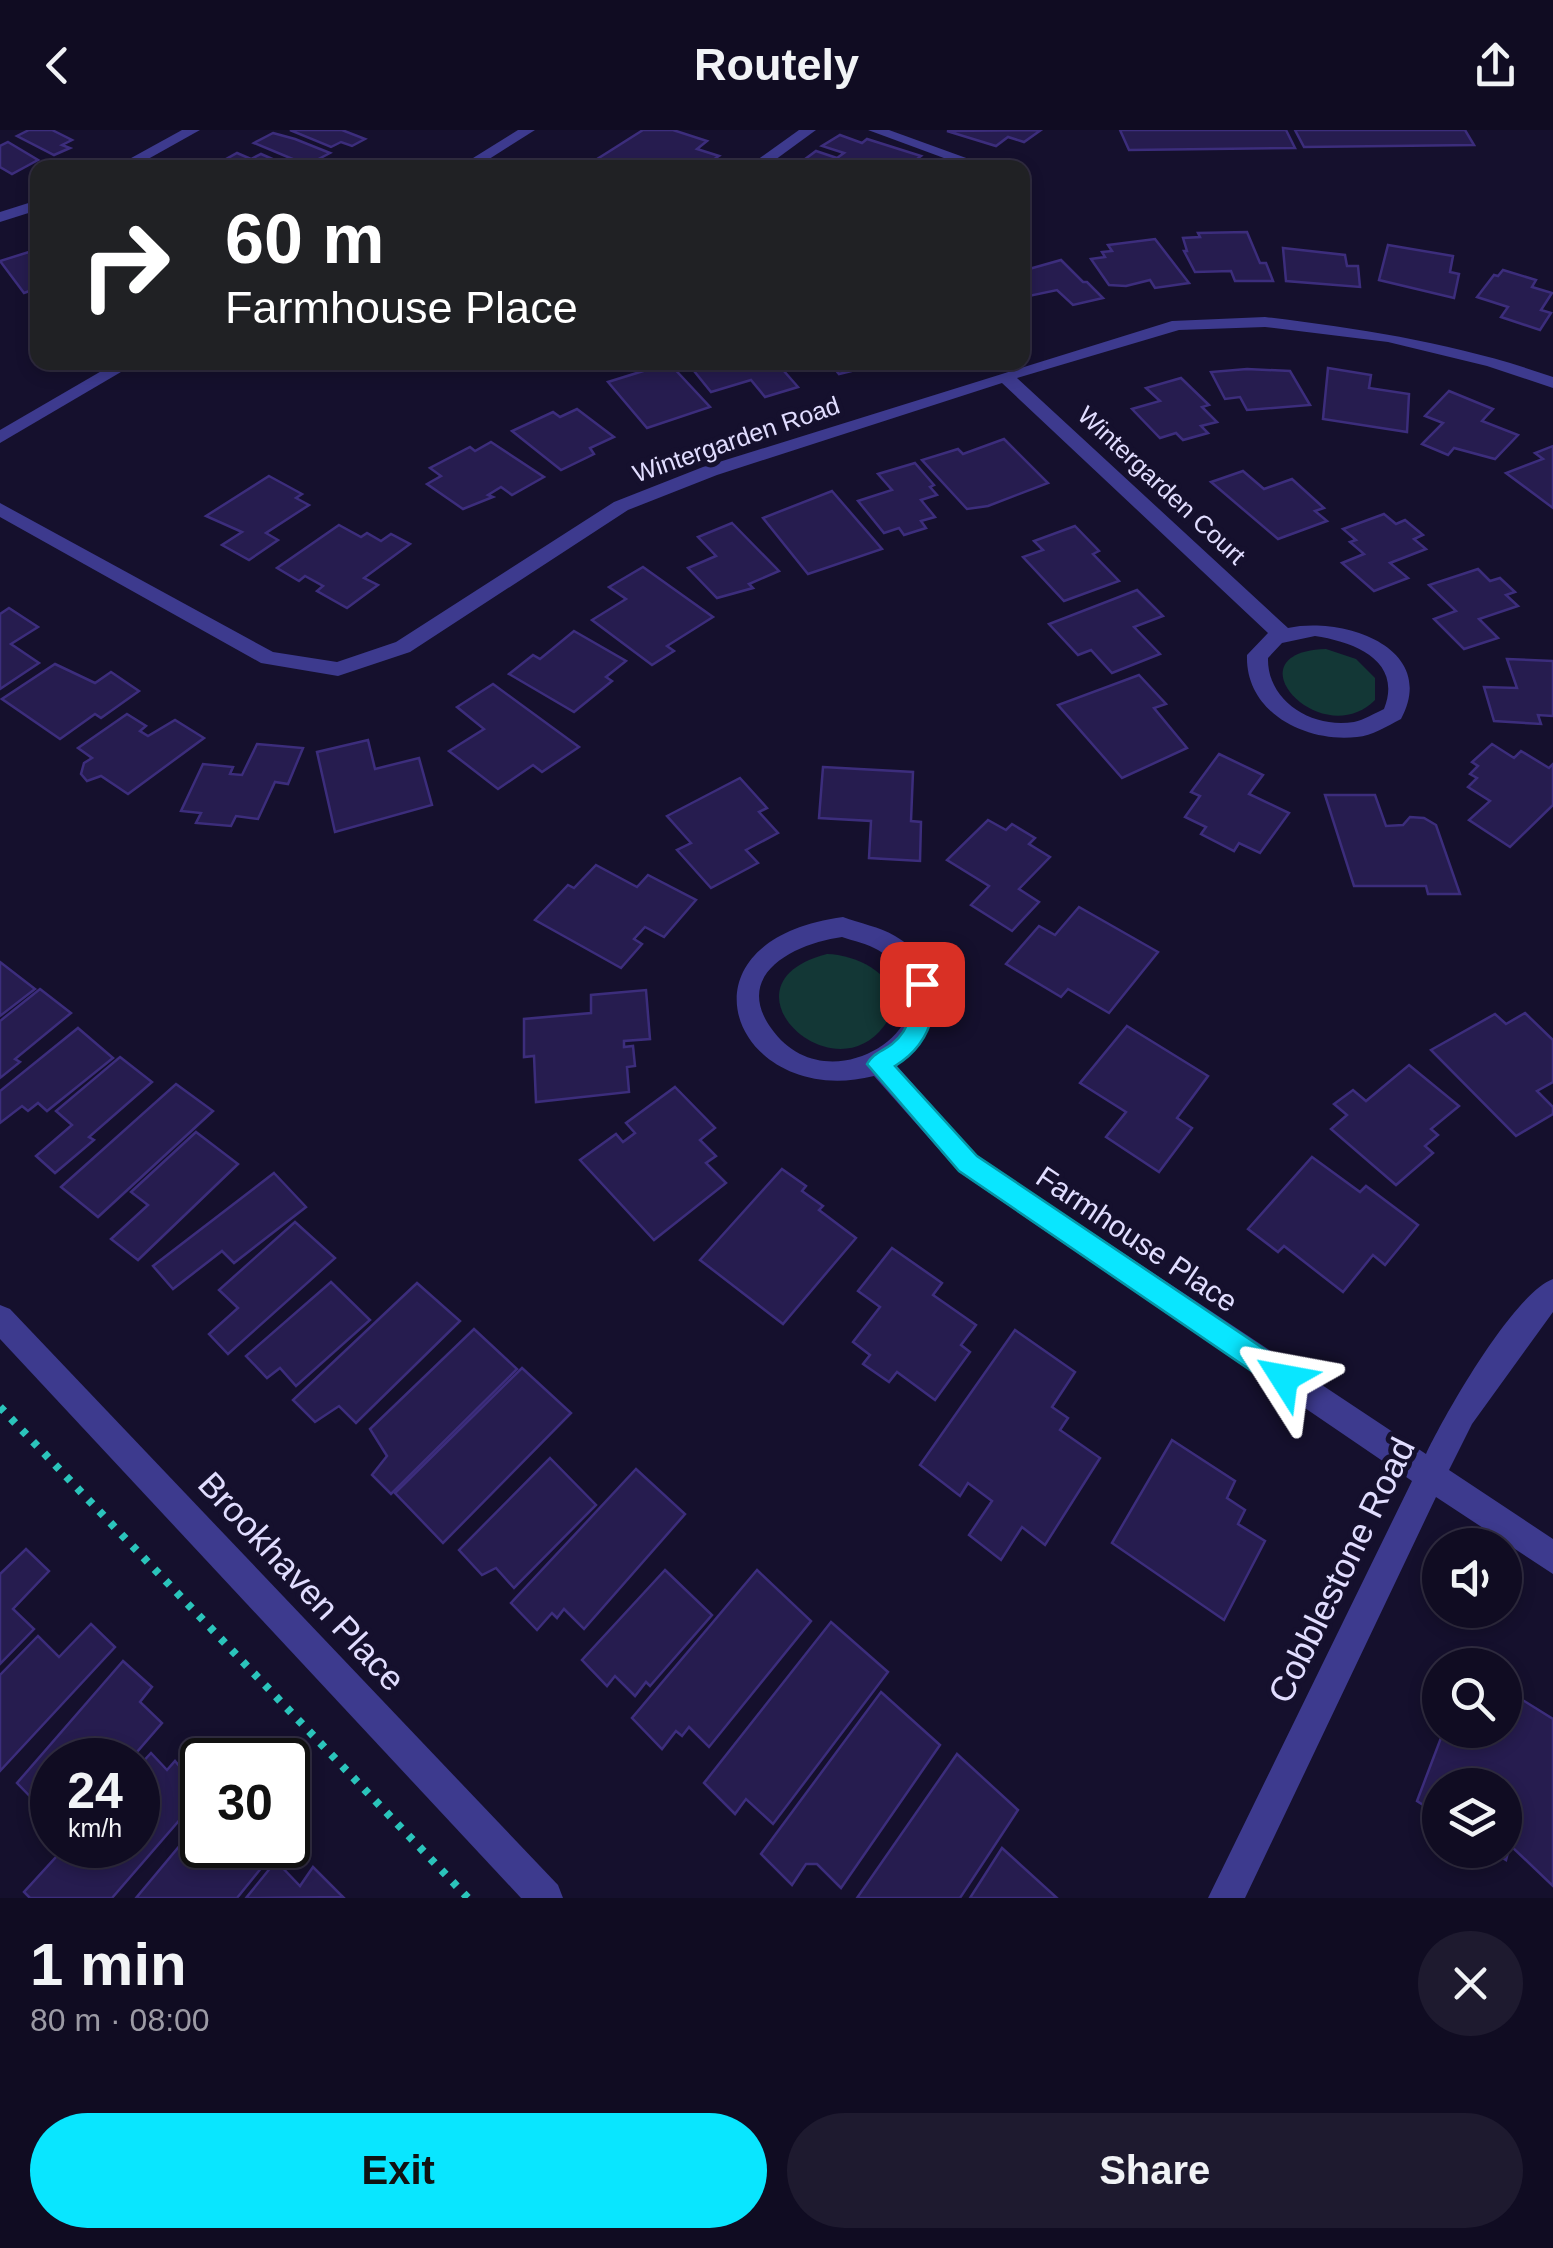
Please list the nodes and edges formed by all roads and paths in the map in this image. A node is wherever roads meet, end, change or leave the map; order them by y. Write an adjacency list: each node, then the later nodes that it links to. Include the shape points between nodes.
1 (192, 130): 5 (street)
2 (528, 130): 6 (street)
3 (810, 130): 7 (street)
4 (875, 130): 8 (street)
5 (135, 160)
6 (477, 160)
7 (766, 160)
8 (966, 160)
9 (30, 208): 10 (street)
10 (0, 217)
11 (1030, 368): 15 (street, Wintergarden Road, via 1178,324 1265,322 1388,337)
12 (116, 370): 16 (street)
13 (1024, 370): 14 (street, Wintergarden Road)
14 (1004, 376): 17 (street, Wintergarden Road, via 621,506 403,647 338,670 268,658); 18 (street, Wintergarden Court)
15 (1553, 382)
16 (0, 438)
17 (0, 508)
18 (1282, 634): 18 (street, via 1267,642 1253,668 1255,682 1278,711 1342,731 1364,729 1393,714 1400,678 1382,654 1333,631)
19 (879, 1064): 19 (street, via 902,1050 925,1007 912,962 893,944 843,927 802,933 767,953 748,998 752,1022 767,1044 790,1062 819,1071); 23 (street, Farmhouse Place, via 968,1164)
20 (1553, 1292): 23 (street, Cobblestone Road, via 1461,1414)
21 (0, 1319): 26 (street, Brookhaven Place)
22 (0, 1406): 25 (path)
23 (1430, 1478): 24 (street, Farmhouse Place); 27 (street, Cobblestone Road)
24 (1553, 1558)
25 (468, 1898)
26 (545, 1898)
27 (1226, 1898)

